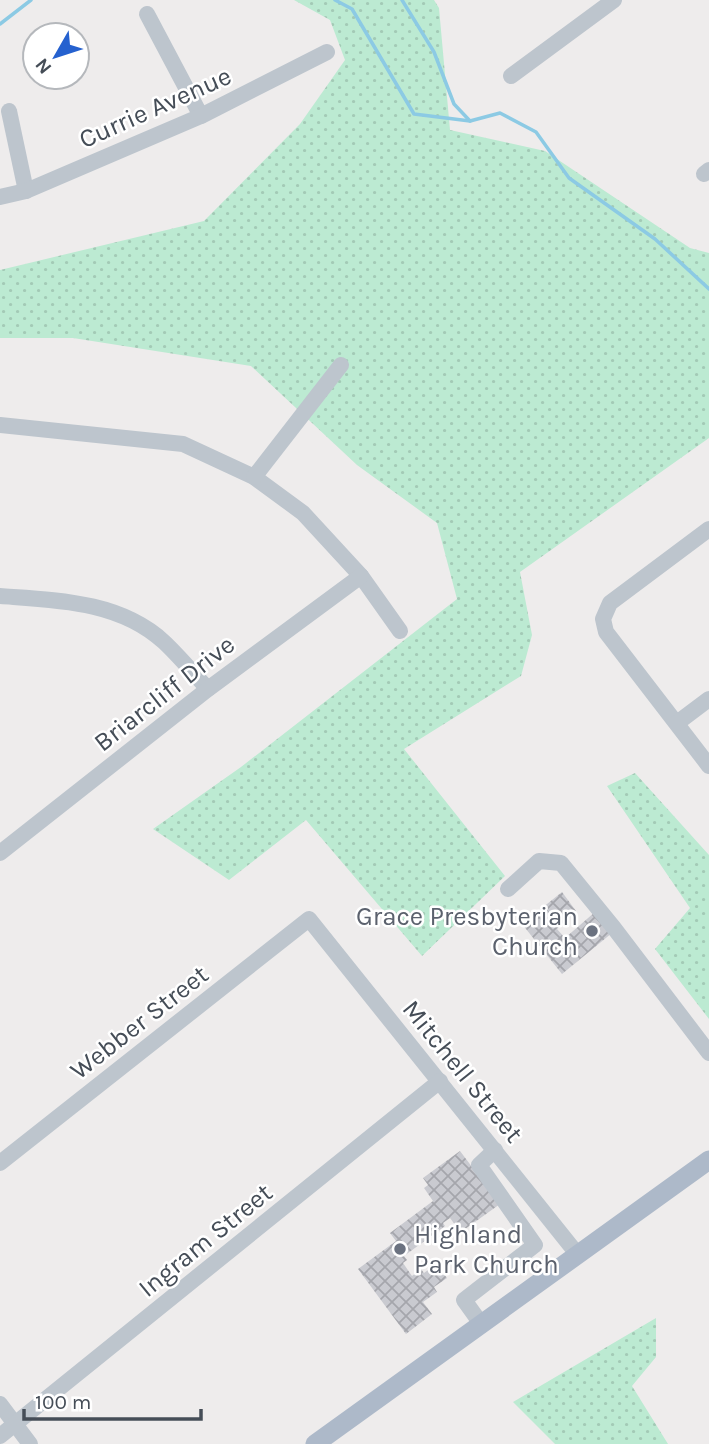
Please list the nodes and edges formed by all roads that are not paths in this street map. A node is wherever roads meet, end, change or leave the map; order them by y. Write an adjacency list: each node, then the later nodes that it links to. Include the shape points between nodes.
1 (614, 0): 4 (street)
2 (147, 14): 6 (street)
3 (327, 52): 6 (street, Currie Avenue)
4 (511, 76)
5 (9, 111): 7 (street)
6 (201, 116): 7 (street, Currie Avenue)
7 (26, 191): 8 (street, Currie Avenue)
8 (0, 197)
9 (341, 365): 11 (street)
10 (0, 425): 11 (street, via 183,444)
11 (254, 477): 13 (street, via 303,513)
12 (709, 529): 18 (street, via 610,603 603,619 606,632)
13 (361, 576): 15 (street); 16 (street, Briarcliff Drive)
14 (0, 596): 16 (street, via 104,608 162,640)
15 (400, 631)
16 (208, 689): 20 (street, Briarcliff Drive)
17 (709, 699): 18 (street)
18 (677, 723): 19 (street)
19 (709, 766)
20 (0, 853)
21 (508, 889): 23 (street, via 539,861 561,863)
22 (309, 919): 24 (street, Mitchell Street); 27 (street, Webber Street)
23 (709, 1053)
24 (440, 1081): 25 (street, Mitchell Street); 31 (street, Ingram Street)
25 (495, 1150): 28 (street, Mitchell Street); 29 (street, via 479,1165 536,1245 464,1300)
26 (709, 1160): 28 (main road)
27 (0, 1163)
28 (578, 1255): 29 (main road)
29 (482, 1325): 34 (main road)
30 (0, 1404): 31 (street)
31 (15, 1425): 32 (street, Ingram Street); 33 (street)
32 (0, 1436)
33 (30, 1444)
34 (315, 1444)

